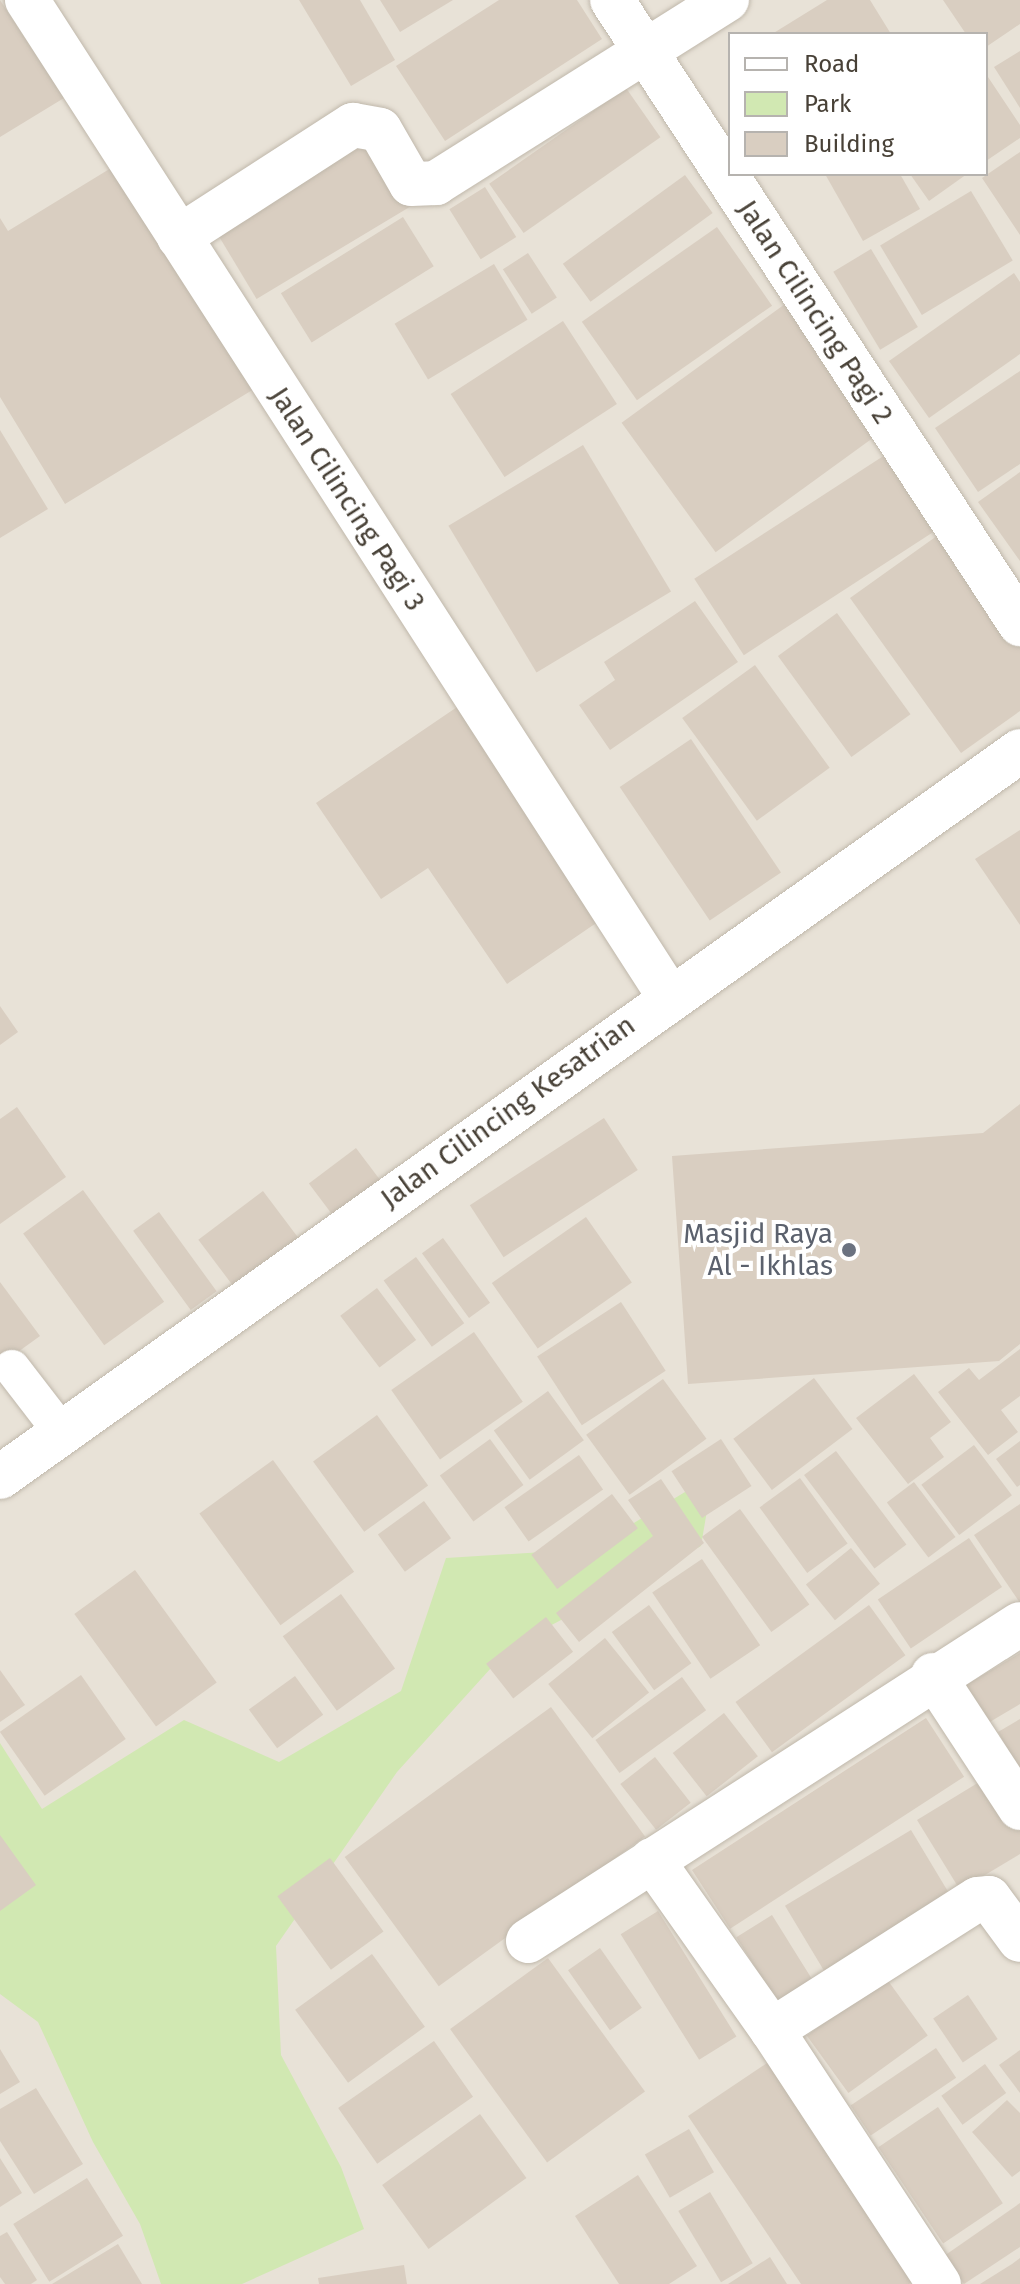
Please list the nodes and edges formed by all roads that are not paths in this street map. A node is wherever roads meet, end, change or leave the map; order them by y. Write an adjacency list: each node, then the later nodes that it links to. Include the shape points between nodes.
1 (27, 0): 5 (street, Jalan Cilincing Pagi 3)
2 (612, 0): 4 (street, Jalan Cilincing Pagi 2)
3 (727, 0): 4 (street)
4 (644, 52): 5 (street, via 436,183 411,184 380,130 353,125); 6 (street, Jalan Cilincing Pagi 2)
5 (179, 237): 8 (street, Jalan Cilincing Pagi 3)
6 (1020, 624)
7 (1020, 751): 8 (street, Jalan Cilincing Kesatrian)
8 (669, 996): 10 (street, Jalan Cilincing Kesatrian)
9 (12, 1368): 10 (lane)
10 (62, 1433): 11 (street, Jalan Cilincing Kesatrian)
11 (0, 1477)
12 (1020, 1624): 13 (street)
13 (933, 1675): 14 (street); 15 (street)
14 (1020, 1808)
15 (652, 1860): 17 (street); 18 (street)
16 (1020, 1940): 18 (street, via 989,1898 978,1899)
17 (528, 1941)
18 (772, 2030): 19 (street)
19 (939, 2284)

